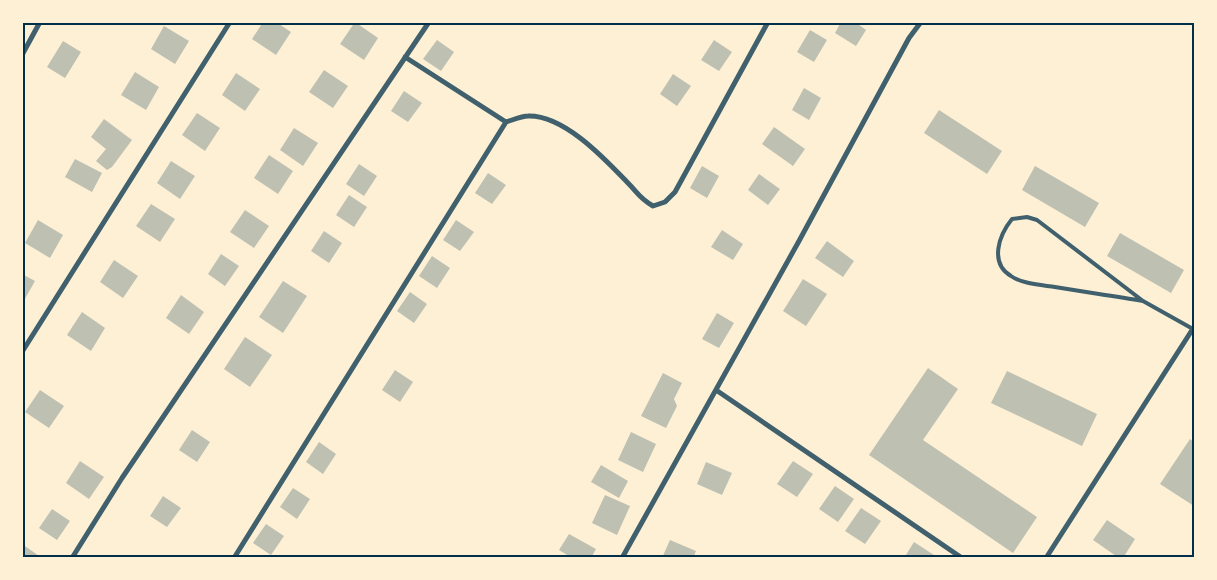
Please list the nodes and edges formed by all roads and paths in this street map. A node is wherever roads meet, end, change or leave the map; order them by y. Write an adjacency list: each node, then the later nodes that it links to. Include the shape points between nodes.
1 (40, 22): 6 (street)
2 (230, 22): 11 (street)
3 (429, 22): 7 (street)
4 (768, 22): 8 (street, via 675,192 666,202 652,206 640,199 629,184 584,142 558,123 527,115)
5 (921, 22): 12 (street, via 909,38)
6 (22, 55)
7 (404, 57): 8 (street); 13 (street, via 122,478)
8 (506, 122): 14 (street)
9 (1143, 301): 9 (lane, via 1011,277 1000,267 998,248 1003,231 1012,219 1027,217 1037,220); 10 (lane)
10 (1194, 328): 17 (street)
11 (22, 352)
12 (716, 390): 15 (street); 16 (street)
13 (72, 558)
14 (234, 558)
15 (622, 558)
16 (962, 558)
17 (1046, 558)

